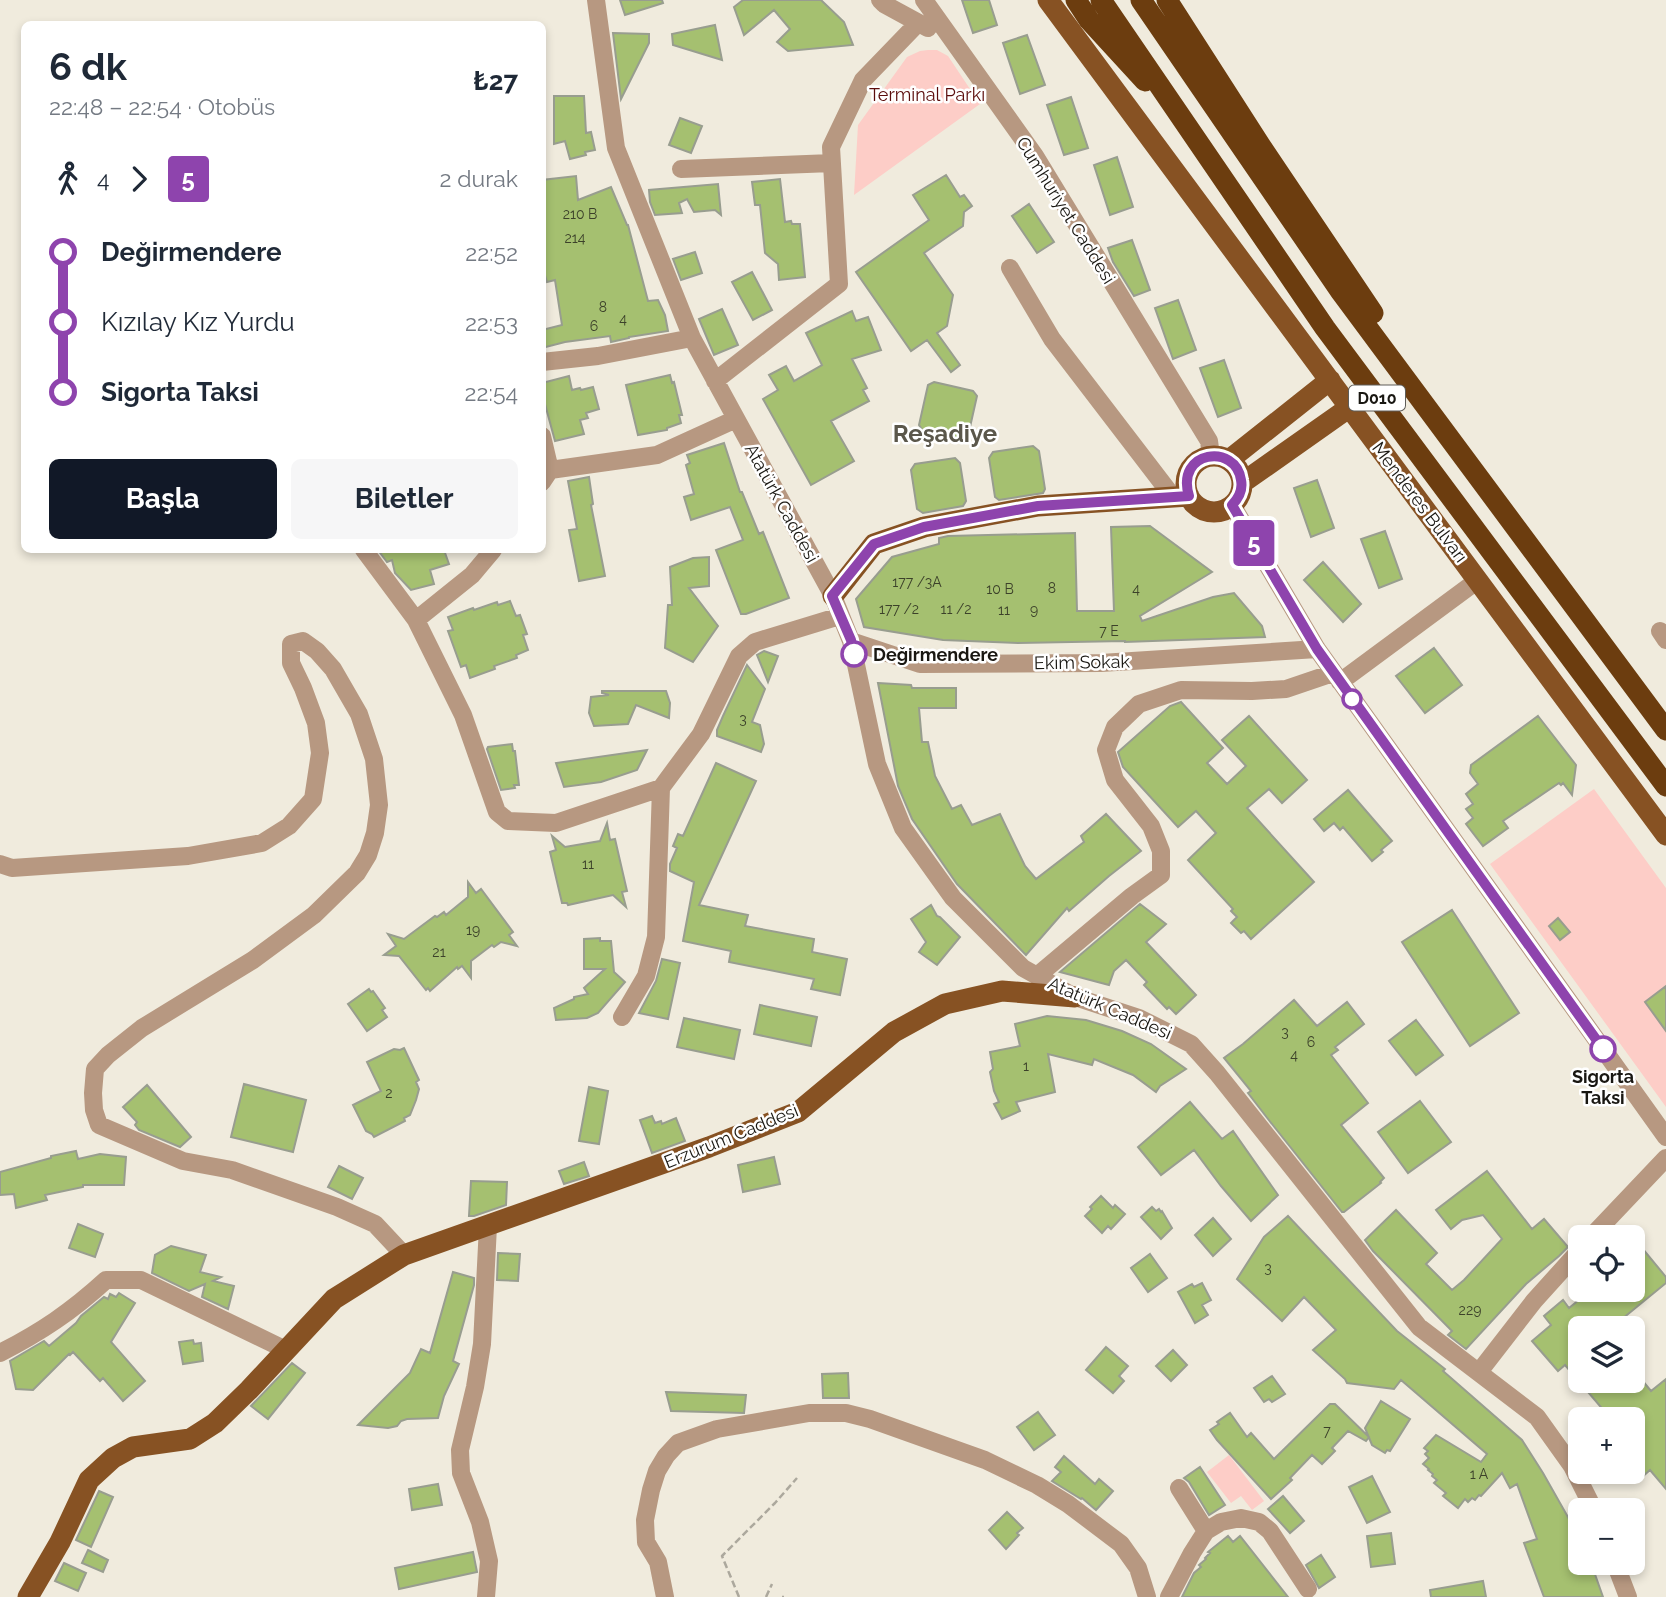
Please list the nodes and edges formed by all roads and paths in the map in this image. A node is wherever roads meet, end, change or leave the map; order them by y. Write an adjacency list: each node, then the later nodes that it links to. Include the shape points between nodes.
1 (596, 0): 15 (street, Atatürk Caddesi, via 615,149)
2 (880, 0): 9 (street, Cumhuriyet Caddesi)
3 (924, 0): 10 (street)
4 (1048, 0): 17 (main road, Menderes Bulvarı)
5 (1076, 0): 11 (highway, via 1124,60)
6 (1101, 0): 11 (highway, D010)
7 (1142, 0): 19 (highway, D010)
8 (1167, 0): 19 (highway, via 1388,337)
9 (918, 23): 10 (street, Cumhuriyet Caddesi); 12 (street, via 863,79 831,147)
10 (955, 43): 22 (street, Cumhuriyet Caddesi, via 1035,156)
11 (1180, 116): 36 (highway, D010, via 1325,328)
12 (832, 163): 13 (street); 18 (street, via 839,284)
13 (681, 169)
14 (1010, 268): 25 (street, via 1052,339)
15 (692, 338): 16 (street); 18 (street, Atatürk Caddesi)
16 (546, 362)
17 (1331, 380): 20 (main road, Menderes Bulvarı); 22 (main road)
18 (715, 381): 21 (street, Atatürk Caddesi)
19 (1408, 383): 35 (highway, D010)
20 (1350, 407): 24 (main road); 29 (main road, Menderes Bulvarı)
21 (736, 419): 23 (street, via 657,455); 30 (street, Atatürk Caddesi)
22 (1220, 458): 24 (main road, Cumhuriyet Caddesi, via 1236,466); 25 (main road, via 1195,463)
23 (546, 476)
24 (1242, 483): 26 (main road)
25 (1181, 497): 26 (main road, via 1208,512); 30 (main road, via 1038,506 924,527 874,544)
26 (1232, 505): 33 (street)
27 (366, 553): 31 (street)
28 (490, 553): 31 (street, via 472,575)
29 (1478, 580): 34 (street); 38 (main road, Menderes Bulvarı)
30 (836, 606): 32 (street, Atatürk Caddesi); 37 (street, via 755,642 739,656 701,734)
31 (416, 620): 37 (street, via 463,715 497,812 508,821 556,823)
32 (851, 640): 33 (street, Ekim Sokak, via 920,664 1101,663); 40 (street, Atatürk Caddesi, via 877,764 903,828 953,898 1023,968)
33 (1317, 649): 34 (street)
34 (1337, 678): 40 (street, via 1252,691 1181,690 1139,704 1115,727 1105,750 1115,780 1151,826 1161,851 1161,875); 43 (street)
35 (1666, 730)
36 (1666, 786)
37 (662, 788): 42 (street, via 656,937 646,976)
38 (1666, 835)
39 (0, 864): 47 (street, via 12,868 188,856 262,843 289,826 313,799 320,752 316,723 291,663 291,644 303,641 317,651 359,714 374,759 379,806 368,855 357,873 314,915 253,961 142,1028 108,1055 96,1069 94,1110 99,1125 183,1161 232,1170 375,1224)
40 (1037, 976): 41 (street, Atatürk Caddesi)
41 (1075, 997): 46 (main road, Erzurum Caddesi, via 1002,991 945,1004 894,1032 798,1112); 51 (street, Atatürk Caddesi, via 1139,1018 1191,1044 1419,1327)
42 (622, 1017)
43 (1666, 1137)
44 (1666, 1158): 45 (street)
45 (1602, 1225)
46 (488, 1226): 47 (main road, Erzurum Caddesi); 60 (street, via 482,1344 460,1450 461,1473 489,1561)
47 (404, 1255): 49 (main road, Erzurum Caddesi, via 334,1299)
48 (1568, 1263): 51 (street)
49 (286, 1350): 50 (street, via 141,1280 106,1280 37,1334); 59 (main road, Erzurum Caddesi, via 215,1423 190,1439 134,1447 113,1458 89,1480)
50 (0, 1353)
51 (1479, 1372): 54 (street, Atatürk Caddesi, via 1537,1417 1572,1466)
52 (797, 1478): 62 (path, via 722,1556)
53 (1179, 1488): 55 (street)
54 (1588, 1498)
55 (1206, 1531): 58 (street, via 1241,1518 1259,1522); 65 (street)
56 (1620, 1575): 66 (street)
57 (772, 1584): 63 (path)
58 (1308, 1588)
59 (28, 1597)
60 (486, 1597)
61 (665, 1597): 64 (street, via 658,1562 646,1542 645,1520 657,1471 678,1443 717,1429 809,1413 846,1413 985,1460 1037,1485 1121,1544 1138,1568)
62 (739, 1597)
63 (766, 1597)
64 (1147, 1597)
65 (1170, 1597)
66 (1628, 1597)

